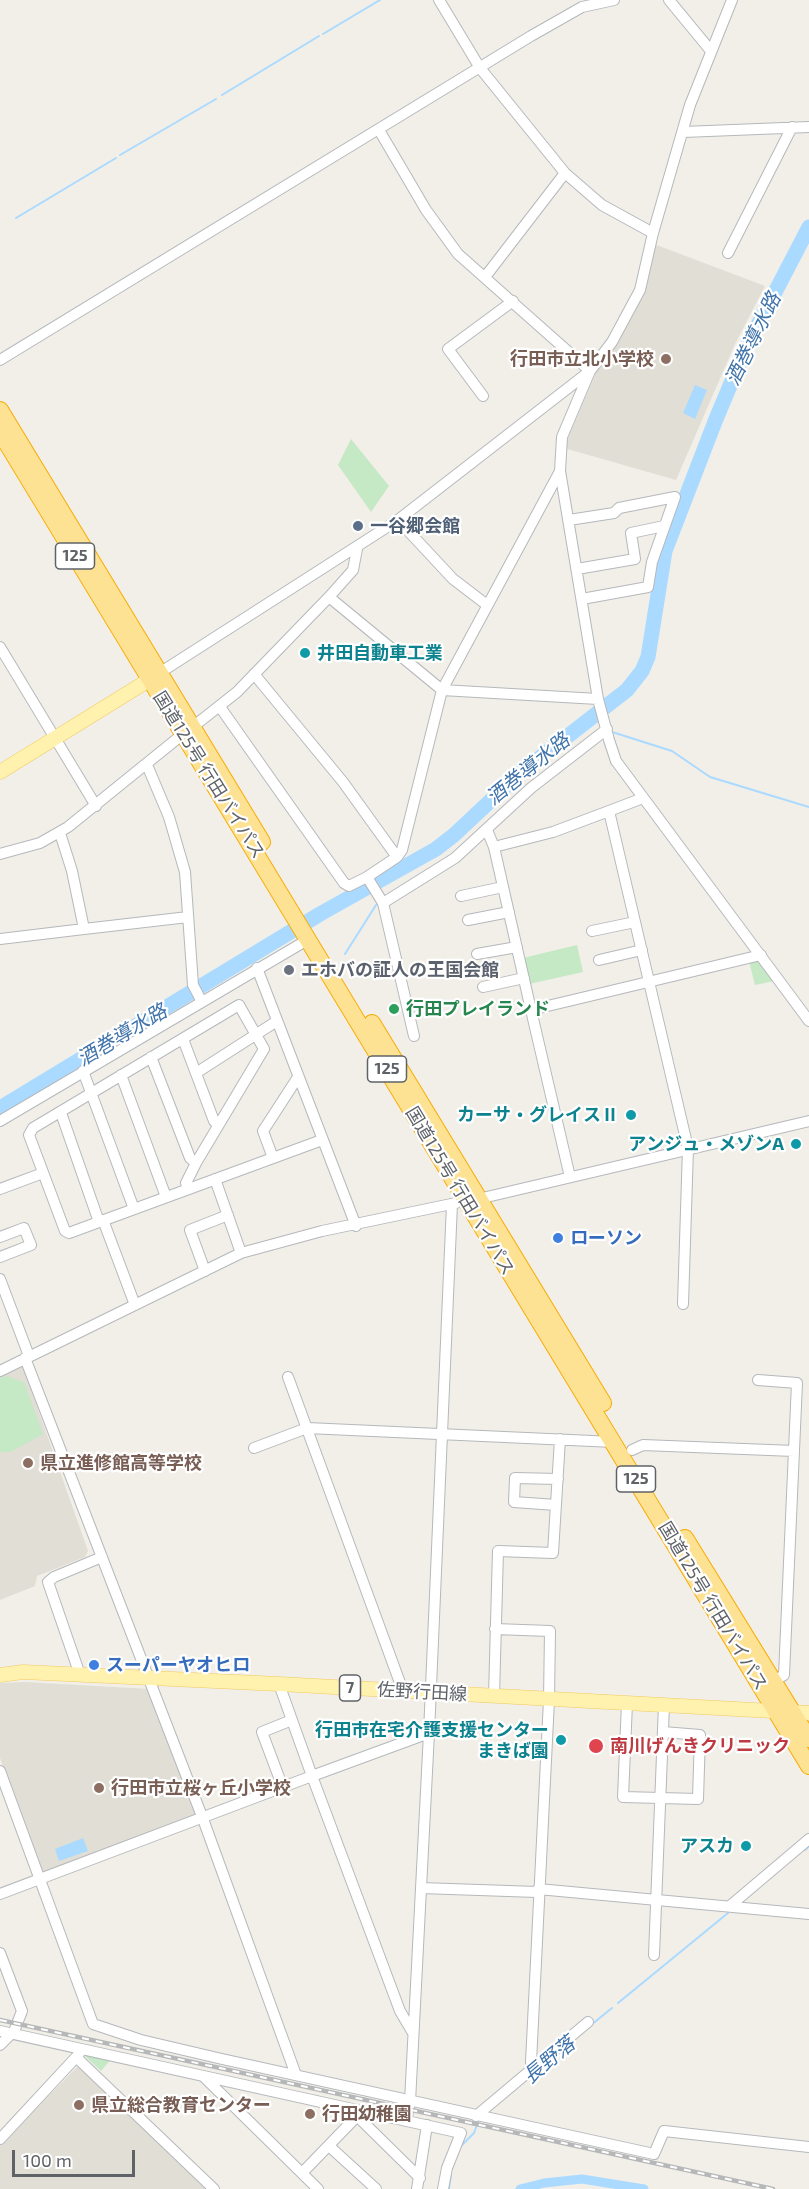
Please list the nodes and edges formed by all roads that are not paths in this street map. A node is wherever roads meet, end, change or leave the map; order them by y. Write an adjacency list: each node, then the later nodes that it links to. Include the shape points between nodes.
1 (438, 0): 6 (street)
2 (614, 0): 6 (street, via 582,7)
3 (669, 0): 5 (street)
4 (732, 0): 5 (street)
5 (711, 51): 10 (street)
6 (480, 68): 9 (street); 11 (street)
7 (792, 127): 8 (street); 10 (street); 13 (street)
8 (809, 127)
9 (379, 130): 14 (street, via 426,210 458,254); 16 (street)
10 (683, 132): 12 (street)
11 (565, 173): 12 (street, via 602,205); 14 (street)
12 (653, 233): 19 (street, via 640,290 612,342)
13 (728, 253)
14 (485, 277): 15 (street)
15 (513, 301): 19 (street); 20 (street, via 448,349)
16 (48, 329): 17 (street); 18 (street)
17 (12, 348)
18 (0, 360)
19 (590, 371): 23 (street, via 562,437); 24 (street)
20 (483, 396)
21 (0, 410): 34 (highway, 国道125号 行田バイパス / 125)
22 (0, 432): 34 (highway, 国道125号 行田バイパス / 125)
23 (560, 471): 25 (street); 31 (street)
24 (398, 520): 27 (street); 31 (street, via 453,579)
25 (569, 520): 26 (street, via 675,497); 28 (street)
26 (664, 526): 28 (street, via 631,533 635,559); 30 (street, via 651,561 648,587)
27 (357, 549): 29 (street, via 353,570); 34 (street)
28 (577, 569): 30 (street)
29 (329, 597): 33 (street); 35 (street)
30 (582, 599): 36 (street)
31 (487, 605): 35 (street)
32 (0, 647): 40 (street)
33 (254, 674): 37 (street); 50 (street, via 343,782)
34 (156, 676): 39 (highway, 国道125号 行田バイパス / 125); 40 (main road)
35 (442, 690): 36 (street); 50 (street)
36 (599, 701): 38 (street)
37 (220, 707): 39 (street); 51 (street, via 344,883 349,886)
38 (607, 729): 43 (street, via 616,761); 46 (street, via 531,788)
39 (188, 730): 41 (street); 61 (highway, 国道125号 行田バイパス / 125)
40 (55, 737): 42 (main road); 44 (street)
41 (147, 765): 44 (street); 56 (street, via 169,817 185,872)
42 (0, 772)
43 (643, 798): 45 (street); 66 (street)
44 (96, 806): 47 (street)
45 (609, 811): 48 (street, via 553,832); 58 (street)
46 (488, 830): 48 (street); 54 (street, via 455,858)
47 (60, 833): 49 (street); 59 (street)
48 (494, 847): 52 (street)
49 (0, 854)
50 (398, 857): 51 (street)
51 (368, 878): 54 (street)
52 (503, 887): 53 (street); 55 (street)
53 (461, 896)
54 (383, 903): 78 (street)
55 (509, 912): 57 (street); 63 (street)
56 (188, 916): 59 (street); 72 (street, via 192,985)
57 (468, 920)
58 (635, 922): 60 (street); 64 (street)
59 (84, 929): 62 (street)
60 (592, 931)
61 (311, 936): 68 (street); 100 (highway, 国道125号 行田バイパス / 125)
62 (0, 939)
63 (517, 946): 65 (street); 69 (street)
64 (642, 950): 67 (street); 70 (street)
65 (477, 954)
66 (762, 955): 70 (street); 76 (street)
67 (599, 960)
68 (257, 968): 72 (street); 75 (street)
69 (524, 978): 71 (street); 73 (street)
70 (650, 982): 73 (street); 91 (street)
71 (483, 987)
72 (202, 1000): 74 (street); 81 (street)
73 (531, 1010): 95 (street)
74 (217, 1018): 77 (street, via 239,1005); 79 (street)
75 (277, 1021): 77 (street); 84 (street)
76 (809, 1021)
77 (256, 1034): 82 (street); 89 (street, via 264,1049)
78 (414, 1036)
79 (183, 1039): 80 (street); 82 (street)
80 (151, 1057): 83 (street); 93 (street, via 190,1158)
81 (83, 1071): 85 (street); 88 (street)
82 (196, 1073): 89 (street)
83 (121, 1075): 85 (street); 99 (street)
84 (298, 1077): 90 (street); 92 (street, via 263,1131)
85 (91, 1094): 86 (street); 101 (street)
86 (61, 1113): 94 (street, via 33,1128 29,1135); 103 (street)
87 (809, 1120): 91 (street)
88 (0, 1121)
89 (218, 1125): 93 (street)
90 (322, 1140): 92 (street); 104 (street)
91 (688, 1148): 95 (street); 110 (street)
92 (273, 1158): 96 (street)
93 (196, 1163): 98 (street, via 186,1183)
94 (43, 1173): 97 (street); 103 (street, via 65,1231)
95 (570, 1177): 100 (street)
96 (214, 1179): 98 (street); 102 (street)
97 (0, 1189)
98 (188, 1189): 99 (street)
99 (166, 1197): 101 (street)
100 (466, 1201): 104 (street); 117 (street); 119 (highway, 国道125号 行田バイパス / 125); 121 (highway, 国道125号 行田バイパス / 125)
101 (134, 1209): 103 (street)
102 (228, 1215): 106 (street); 108 (street, via 190,1230)
103 (101, 1221): 111 (street)
104 (356, 1226): 106 (street)
105 (0, 1237): 107 (street, via 24,1228 31,1245)
106 (241, 1253): 108 (street)
107 (0, 1257)
108 (205, 1270): 111 (street)
109 (0, 1279): 112 (street)
110 (683, 1304)
111 (135, 1305): 112 (street)
112 (27, 1357): 113 (street); 125 (street)
113 (0, 1371)
114 (288, 1377): 116 (street)
115 (758, 1380): 122 (street, via 797,1383)
116 (307, 1428): 117 (street); 120 (street); 132 (street)
117 (442, 1434): 118 (street); 133 (street)
118 (560, 1439): 119 (street); 123 (street)
119 (614, 1442): 138 (highway, 国道125号 行田バイパス / 125)
120 (254, 1448)
121 (632, 1450): 122 (street, via 643,1445); 130 (highway, 国道125号 行田バイパス / 125)
122 (794, 1451): 130 (street, via 784,1674)
123 (558, 1479): 124 (street); 124 (street, via 515,1478 514,1502)
124 (556, 1505): 126 (street, via 553,1553 498,1551)
125 (102, 1557): 127 (street, via 48,1582); 129 (street)
126 (495, 1629): 134 (street); 135 (street, via 549,1630)
127 (80, 1675): 128 (main road, 佐野行田線 / 7, via 23,1672); 129 (main road, 佐野行田線 / 7)
128 (0, 1676)
129 (148, 1678): 131 (main road, 佐野行田線 / 7); 149 (street)
130 (774, 1681): 139 (highway, 国道125号 行田バイパス / 125)
131 (279, 1684): 132 (main road, 佐野行田線 / 7); 140 (street)
132 (403, 1691): 133 (main road, 佐野行田線 / 7)
133 (429, 1693): 134 (main road, 佐野行田線 / 7); 142 (street)
134 (494, 1696): 135 (main road, 佐野行田線 / 7)
135 (549, 1700): 136 (main road, 佐野行田線 / 7); 153 (street)
136 (627, 1703): 137 (main road, 佐野行田線 / 7); 148 (street, via 623,1797)
137 (664, 1705): 138 (main road, 佐野行田線 / 7); 141 (street)
138 (775, 1710): 139 (main road, 佐野行田線 / 7); 144 (highway, 国道125号 行田バイパス / 125)
139 (801, 1713): 143 (highway, 国道125号 行田バイパス / 125)
140 (292, 1720): 146 (street); 147 (street, via 262,1732)
141 (663, 1732): 148 (street); 148 (street, via 700,1735 698,1799)
142 (429, 1733): 146 (street); 152 (street)
143 (809, 1739)
144 (809, 1766)
145 (0, 1771): 151 (street)
146 (312, 1776): 147 (street); 162 (street, via 400,2011)
147 (283, 1788): 149 (street)
148 (660, 1798): 155 (street)
149 (203, 1819): 151 (street); 166 (street)
150 (809, 1839): 156 (street)
151 (39, 1879): 154 (street); 166 (street, via 93,2024 141,2040)
152 (421, 1888): 153 (street); 162 (street)
153 (538, 1890): 155 (street); 165 (street)
154 (0, 1894)
155 (655, 1898): 156 (street); 159 (street)
156 (731, 1905): 157 (street)
157 (809, 1914)
158 (0, 1953): 161 (street, via 22,2011)
159 (654, 1955)
160 (588, 2022): 165 (street)
161 (8, 2033): 163 (street); 164 (street)
162 (413, 2033): 168 (street)
163 (0, 2045)
164 (80, 2053): 167 (street); 173 (street); 178 (street)
165 (533, 2068): 170 (street)
166 (296, 2075): 168 (street)
167 (203, 2076): 169 (street); 176 (street)
168 (410, 2102): 170 (street); 171 (street)
169 (360, 2114): 171 (street); 174 (street); 177 (street)
170 (476, 2116): 175 (street, via 654,2154 664,2131)
171 (406, 2121): 172 (street)
172 (427, 2125): 177 (street); 181 (street, via 461,2133)
173 (0, 2139)
174 (330, 2146): 176 (street); 180 (street)
175 (809, 2147)
176 (302, 2173): 179 (street)
177 (419, 2184)
178 (214, 2189)
179 (318, 2189)
180 (376, 2189)
181 (443, 2189)

